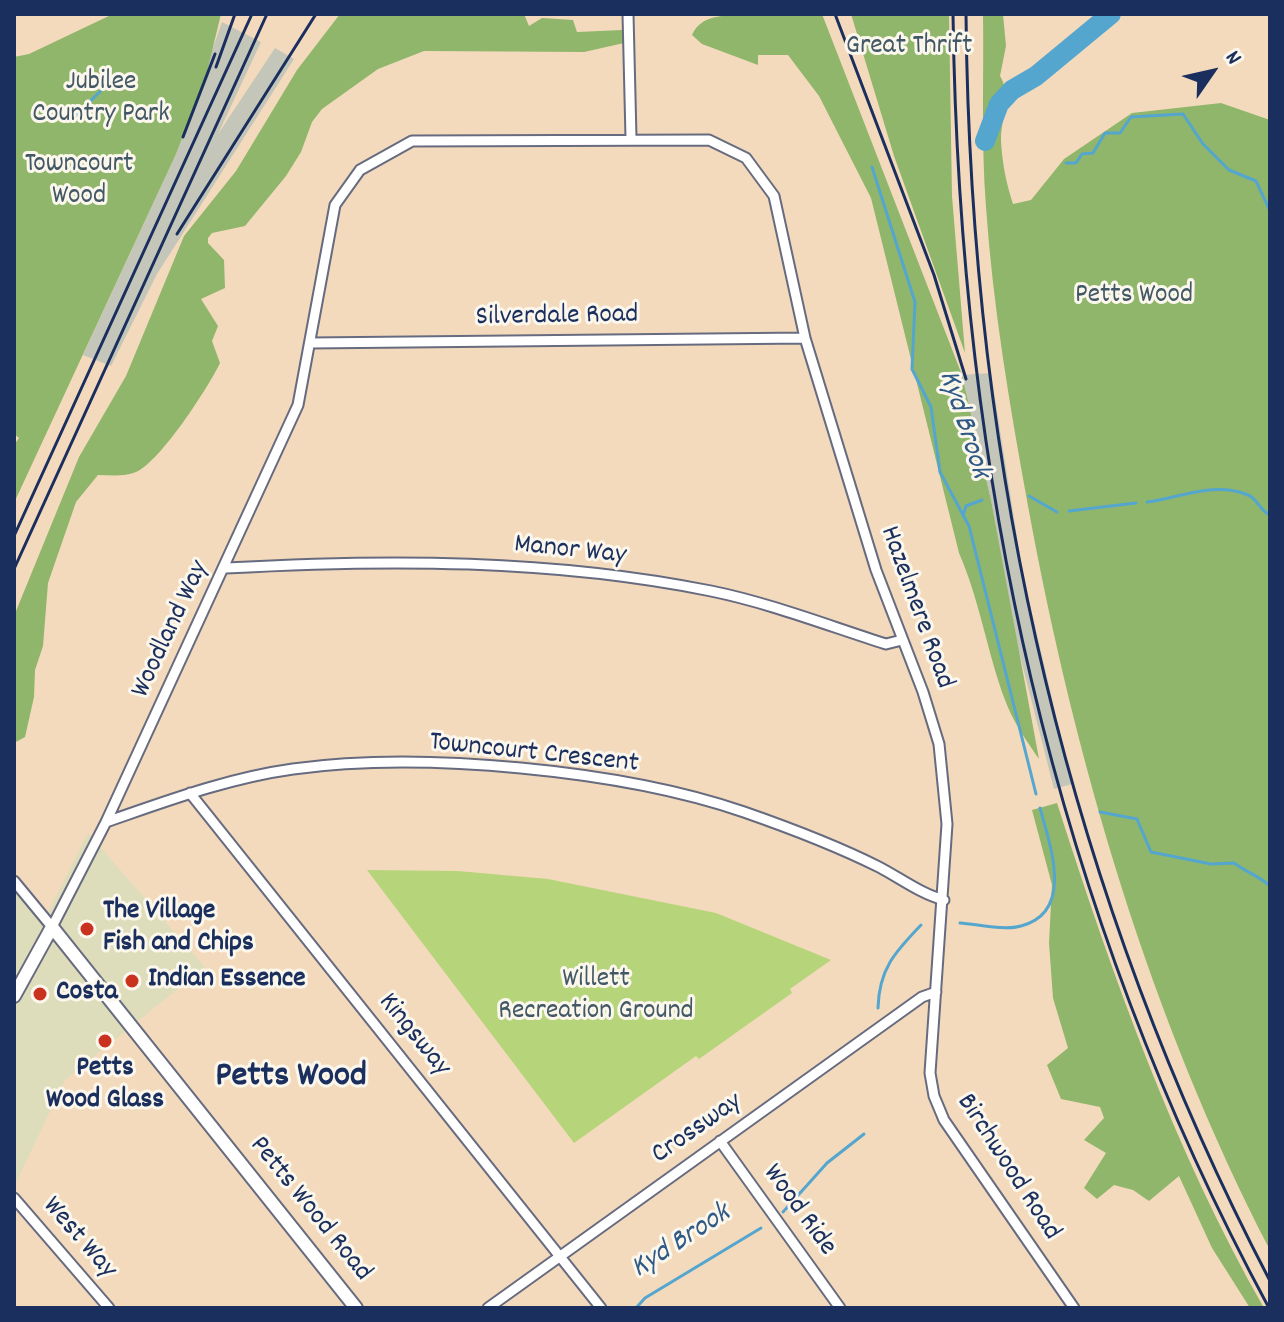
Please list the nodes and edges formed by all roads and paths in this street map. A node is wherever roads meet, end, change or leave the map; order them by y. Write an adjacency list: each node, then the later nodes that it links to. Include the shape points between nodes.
1 (628, 14): 2 (street)
2 (631, 138): 3 (street, via 709,140 746,158 774,196); 4 (street, via 412,141 360,170 335,205)
3 (805, 338): 4 (street, Silverdale Road); 6 (street, Hazelmere Road)
4 (310, 343): 5 (street, Woodland Way, via 298,405)
5 (226, 568): 6 (street, Manor Way, via 366,560 537,568 712,591 886,644); 8 (street, Woodland Way)
6 (902, 640): 10 (street, Hazelmere Road, via 939,744 946,801)
7 (190, 793): 8 (street, Towncourt Crescent); 10 (street, Towncourt Crescent, via 294,769 375,764 471,766 607,781 727,806 798,830); 16 (street, Kingsway)
8 (106, 822): 11 (street, Woodland Way)
9 (14, 881): 11 (street, Petts Wood Road)
10 (944, 900): 12 (street, Birchwood Road)
11 (52, 927): 13 (street); 18 (street, Petts Wood Road)
12 (936, 992): 14 (street, Crossway); 22 (street, Birchwood Road, via 930,1073 944,1120)
13 (14, 996)
14 (720, 1141): 16 (street, Crossway); 21 (street, Wood Ride)
15 (14, 1198): 17 (street, West Way)
16 (561, 1255): 19 (street, Crossway); 20 (street, Kingsway)
17 (109, 1308)
18 (356, 1308)
19 (488, 1308)
20 (601, 1308)
21 (840, 1308)
22 (1074, 1308)

